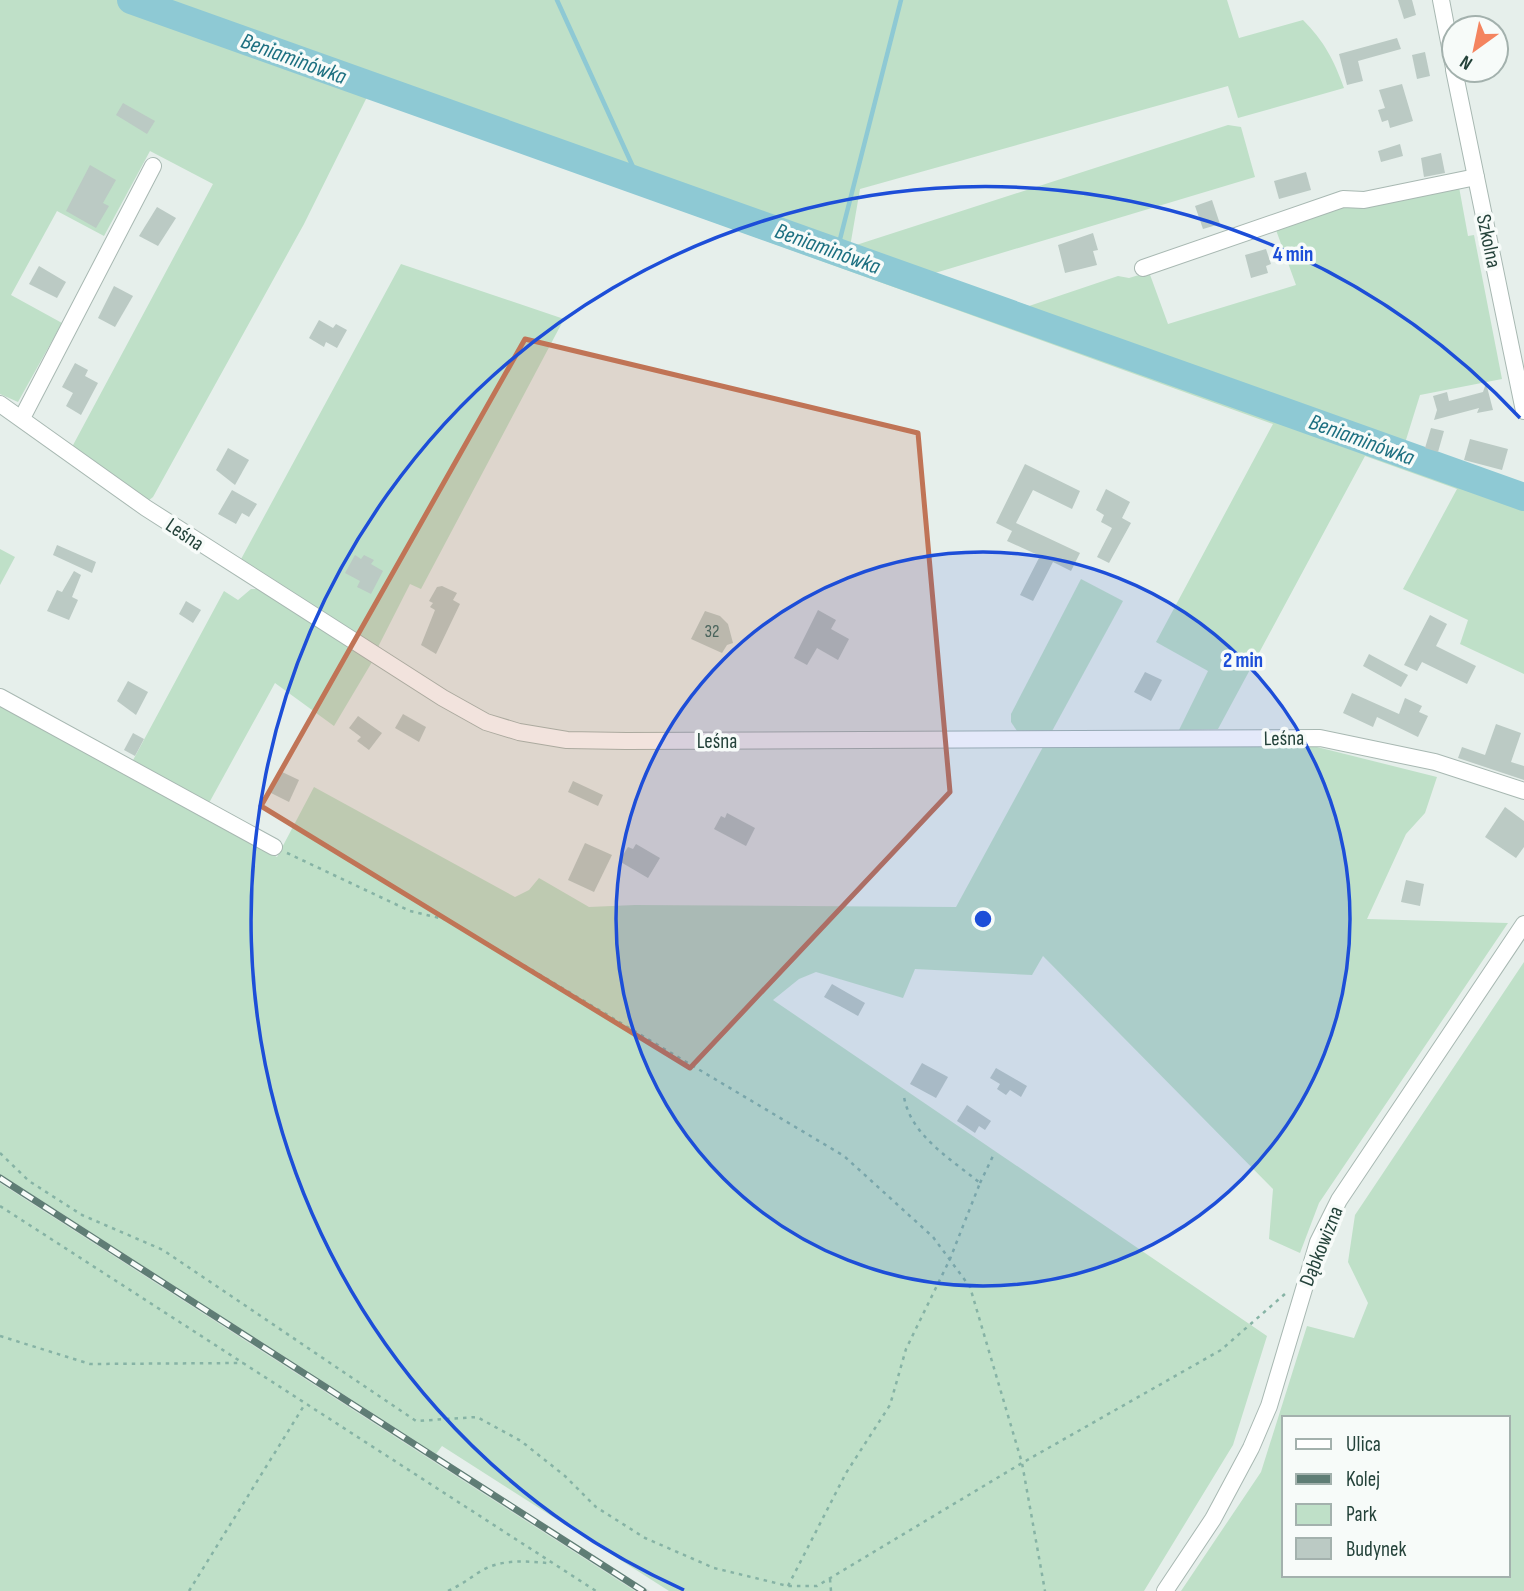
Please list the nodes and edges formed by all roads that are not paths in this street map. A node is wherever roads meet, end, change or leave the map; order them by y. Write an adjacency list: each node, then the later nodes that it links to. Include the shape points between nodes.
1 (1457, 84): 3 (street, Szkolna)
2 (153, 166): 7 (street)
3 (1476, 177): 4 (street, via 1364,200 1343,199); 6 (street, Szkolna)
4 (1143, 268)
5 (0, 404): 7 (street, Leśna)
6 (1523, 406)
7 (22, 418): 9 (street, Leśna, via 255,580 443,698 486,722 519,732 567,740 626,741 1320,738 1435,762)
8 (0, 697): 10 (street)
9 (1524, 791)
10 (274, 847)
11 (1524, 924): 12 (street, Dąbkowizna, via 1339,1200 1318,1242 1269,1406 1251,1448 1213,1519)
12 (1165, 1591)

